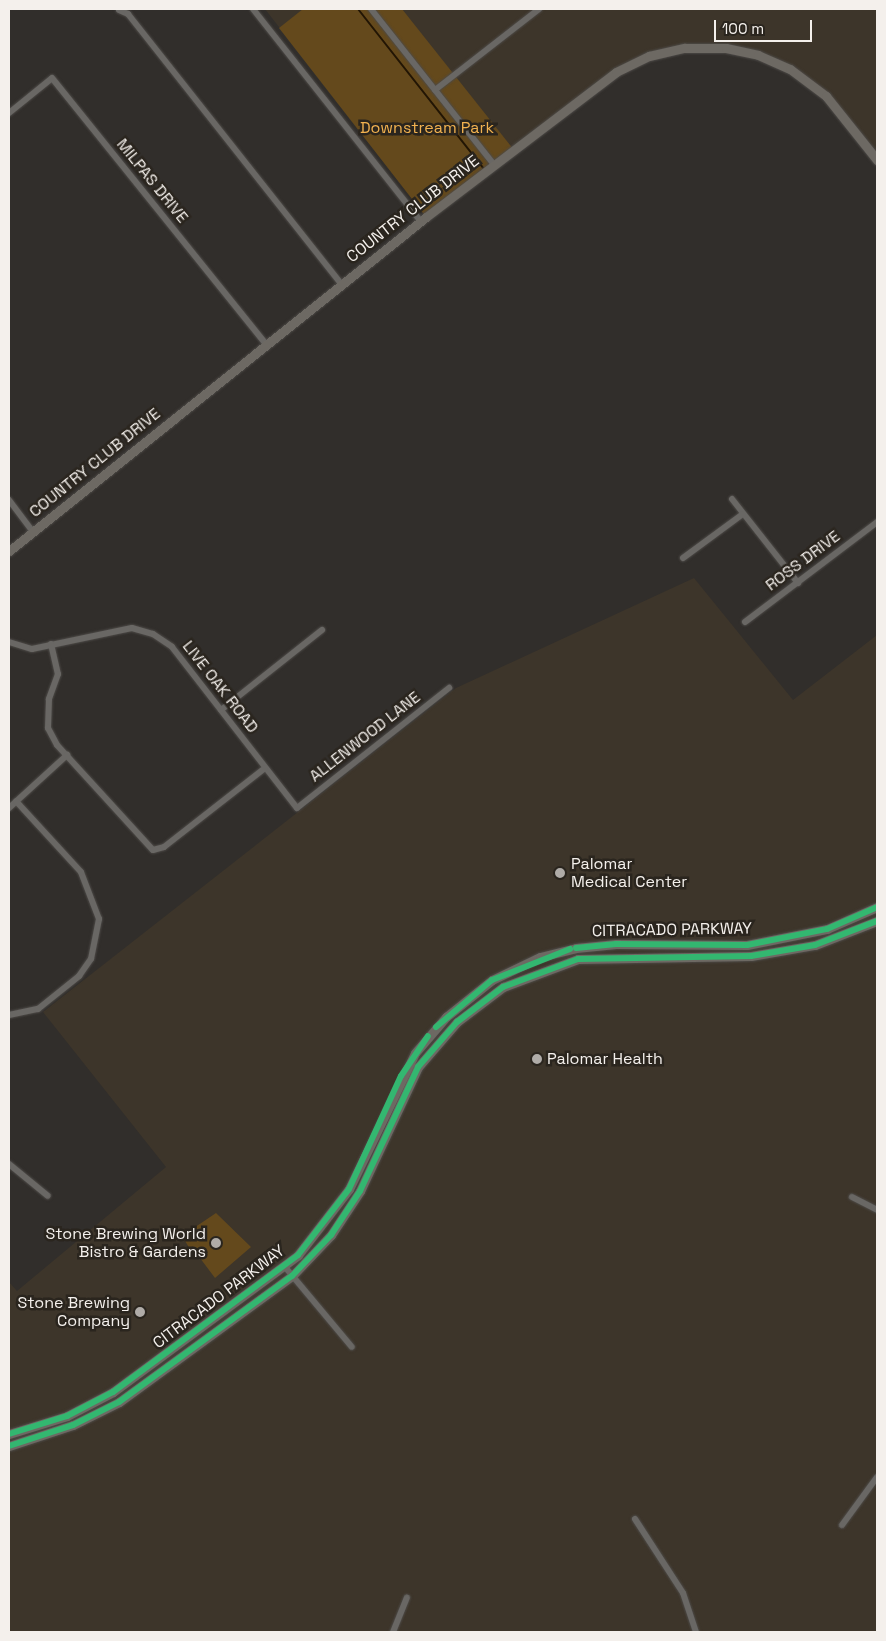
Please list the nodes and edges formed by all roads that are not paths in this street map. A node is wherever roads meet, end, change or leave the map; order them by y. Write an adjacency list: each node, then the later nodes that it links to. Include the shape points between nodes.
1 (254, 9): 9 (street)
2 (371, 9): 5 (street)
3 (539, 9): 5 (street)
4 (119, 10): 10 (street, COUNTRY CLUB DRIVE, via 128,14)
5 (435, 90): 8 (street)
6 (9, 113): 11 (street, MILPAS DRIVE, via 52,78)
7 (877, 160): 8 (main road, COUNTRY CLUB DRIVE, via 826,96 790,69 758,55 726,48 687,48 650,56 616,72)
8 (494, 166): 9 (main road, COUNTRY CLUB DRIVE)
9 (421, 222): 10 (main road, COUNTRY CLUB DRIVE)
10 (340, 284): 11 (main road, COUNTRY CLUB DRIVE)
11 (266, 344): 16 (main road, COUNTRY CLUB DRIVE)
12 (732, 499): 14 (street)
13 (9, 500): 16 (street)
14 (743, 514): 18 (street); 19 (street)
15 (877, 522): 19 (street, ROSS DRIVE)
16 (33, 532): 17 (main road, COUNTRY CLUB DRIVE)
17 (9, 552)
18 (683, 558)
19 (798, 583): 20 (street, ROSS DRIVE)
20 (745, 622)
21 (322, 630): 25 (street)
22 (9, 642): 23 (street, LIVE OAK ROAD, via 32,649)
23 (51, 644): 25 (street, LIVE OAK ROAD, via 143,630 172,647); 26 (street, via 58,674 49,699 48,728)
24 (449, 688): 30 (street, ALLENWOOD LANE)
25 (221, 710): 27 (street, LIVE OAK ROAD)
26 (67, 756): 27 (street, via 153,850 164,846); 28 (street)
27 (265, 768): 30 (street, LIVE OAK ROAD)
28 (16, 801): 29 (street); 33 (street, via 81,872 99,919 91,959 79,976 38,1009)
29 (9, 808)
30 (297, 808)
31 (877, 908): 38 (main road, CITRACADO PARKWAY, via 827,929 747,945 616,944 570,949 492,980 446,1017 422,1044 401,1076 341,1202)
32 (877, 922): 39 (main road, CITRACADO PARKWAY, via 815,944 751,956 578,959 503,987 457,1022 418,1068 360,1192 330,1235)
33 (9, 1015)
34 (9, 1164): 35 (street)
35 (48, 1196)
36 (852, 1197): 37 (street)
37 (877, 1210)
38 (285, 1266): 39 (street); 41 (main road, CITRACADO PARKWAY, via 113,1392 67,1416)
39 (292, 1276): 40 (street); 42 (main road, CITRACADO PARKWAY, via 119,1402 73,1425)
40 (352, 1347)
41 (9, 1434)
42 (9, 1446)
43 (877, 1477): 45 (street)
44 (635, 1519): 48 (street, via 667,1563 685,1596)
45 (842, 1525)
46 (407, 1598): 47 (street)
47 (393, 1632)
48 (696, 1632)

